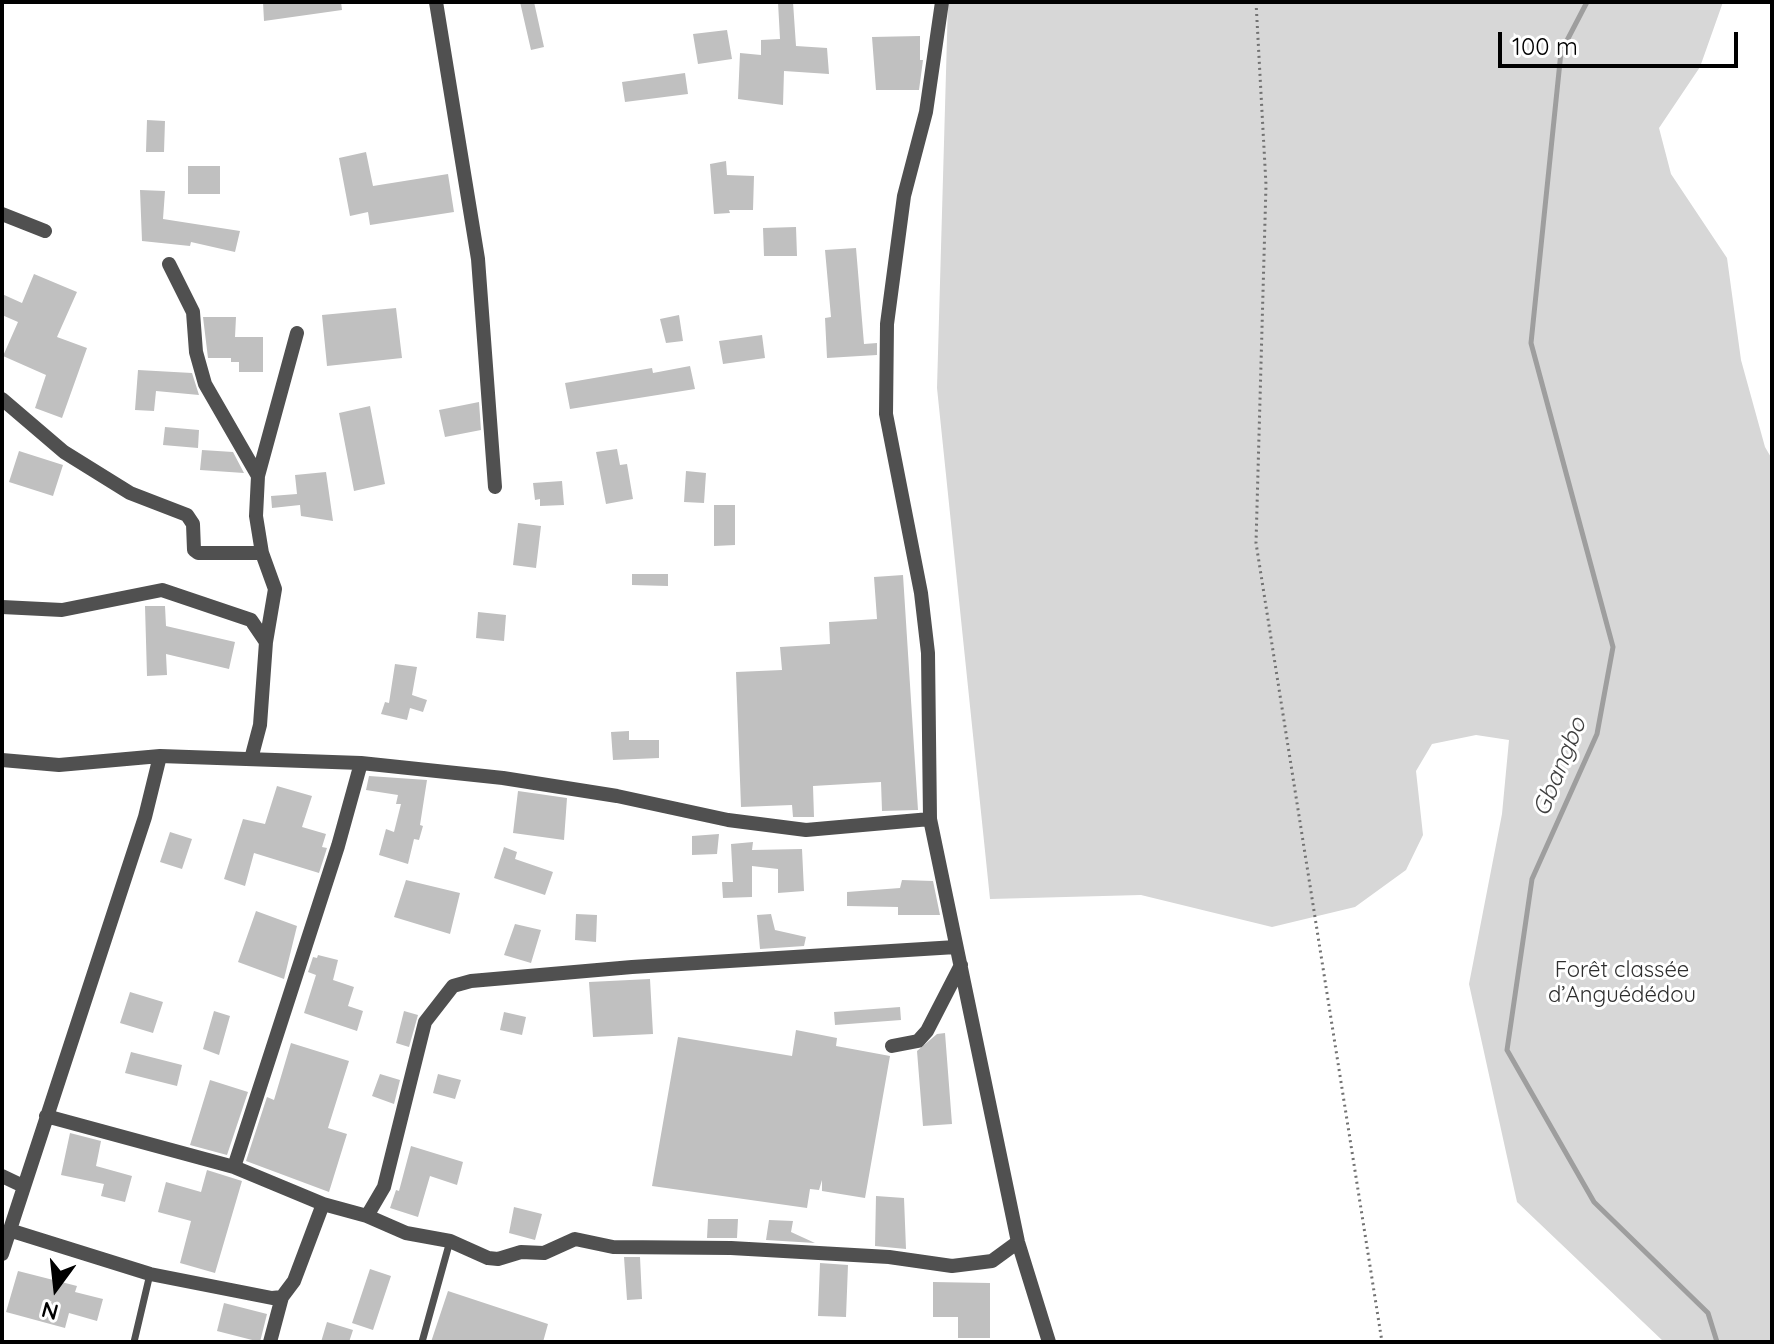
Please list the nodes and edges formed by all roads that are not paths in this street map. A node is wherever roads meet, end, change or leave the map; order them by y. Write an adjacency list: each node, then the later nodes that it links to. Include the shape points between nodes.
1 (436, 2): 9 (street, via 478,259)
2 (942, 2): 17 (street, via 926,112 904,196 887,324 886,414 928,653)
3 (2, 214): 4 (street)
4 (45, 231)
5 (169, 264): 8 (street, via 193,312 205,384)
6 (297, 333): 8 (street)
7 (2, 399): 10 (street, via 76,459 130,493 187,515 198,553)
8 (258, 476): 10 (street, via 256,516)
9 (495, 487)
10 (262, 553): 12 (street, via 275,589)
11 (2, 607): 12 (street, via 62,610 162,590 251,620)
12 (266, 642): 14 (street, via 260,725)
13 (160, 756): 14 (street); 15 (street, via 59,765); 21 (street, via 145,817)
14 (251, 759): 16 (street)
15 (2, 760)
16 (361, 763): 17 (street, via 503,778 806,830); 22 (street)
17 (930, 819): 18 (street)
18 (956, 947): 19 (street); 26 (street, via 632,967 453,986 425,1022 384,1187)
19 (961, 965): 20 (street, via 927,1031 918,1041); 29 (street)
20 (892, 1046)
21 (46, 1116): 22 (street); 24 (street)
22 (234, 1167): 25 (street)
23 (2, 1176): 24 (street)
24 (23, 1186): 27 (street)
25 (323, 1204): 26 (street); 32 (street, via 294,1281)
26 (367, 1216): 28 (street, via 406,1233)
27 (9, 1230): 30 (street); 31 (street)
28 (450, 1241): 29 (street, via 498,1259 544,1253 575,1239 613,1247 731,1248 952,1266 992,1261); 35 (lane)
29 (1018, 1242): 36 (street)
30 (2, 1254)
31 (150, 1274): 32 (street); 33 (lane)
32 (282, 1297): 34 (street)
33 (134, 1342)
34 (270, 1342)
35 (422, 1342)
36 (1049, 1342)

